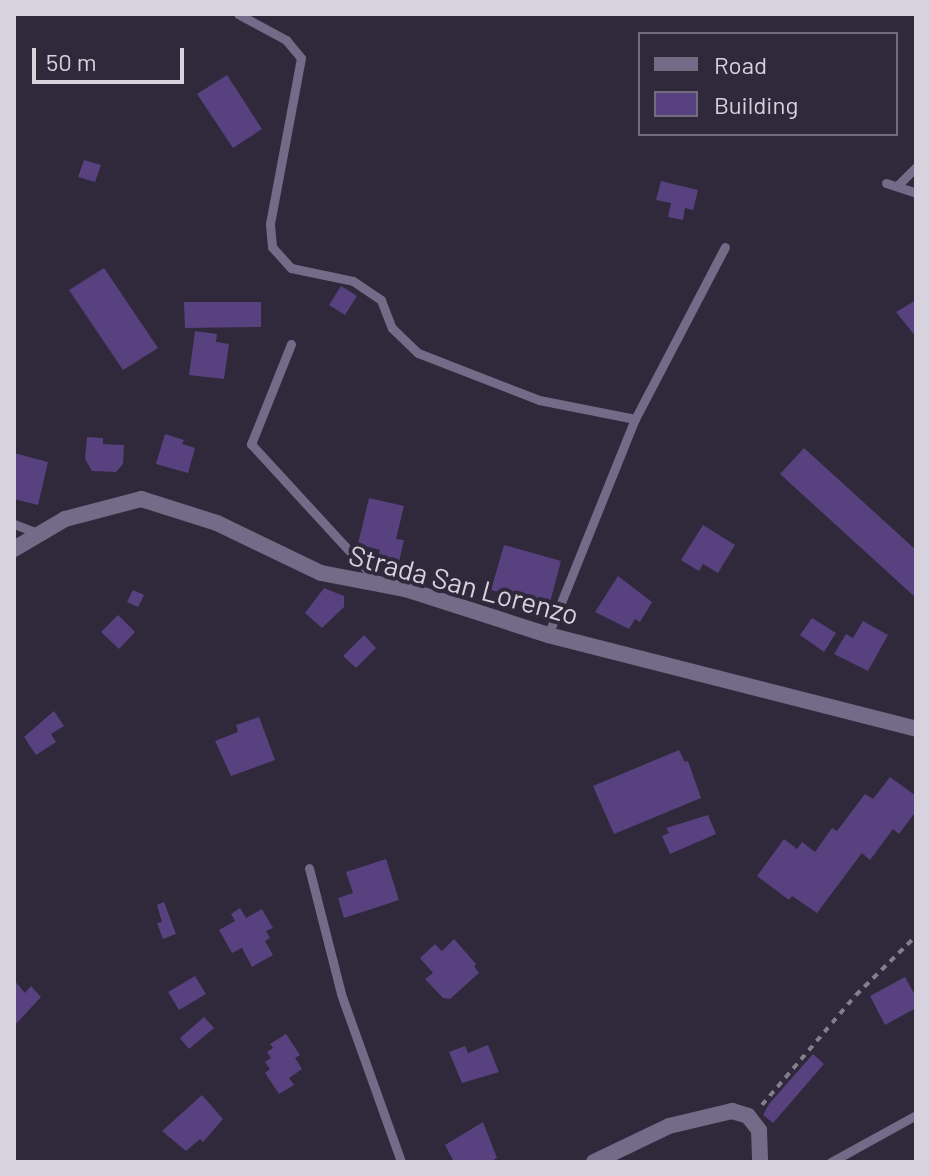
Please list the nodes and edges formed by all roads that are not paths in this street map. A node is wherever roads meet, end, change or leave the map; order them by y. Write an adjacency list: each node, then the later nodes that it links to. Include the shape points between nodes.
1 (238, 14): 6 (lane, via 286,40 301,58 270,224 272,247 291,268 353,281 372,293 381,300 392,328 418,353 539,400)
2 (916, 167): 3 (lane, via 892,184)
3 (916, 193)
4 (725, 247): 6 (lane)
5 (291, 344): 10 (lane, via 251,444)
6 (635, 419): 11 (lane)
7 (14, 524): 8 (lane)
8 (37, 533): 9 (street, Strada San Lorenzo); 10 (street, Strada San Lorenzo, via 79,514 141,499 217,523 321,573)
9 (14, 549)
10 (379, 583): 11 (street, Strada San Lorenzo)
11 (548, 635): 12 (street, Strada San Lorenzo)
12 (916, 729)
13 (309, 868): 15 (lane, via 341,994)
14 (916, 1115): 18 (lane)
15 (401, 1162)
16 (594, 1162): 17 (street, via 669,1126 732,1111 748,1116 759,1130)
17 (760, 1162)
18 (831, 1162)

